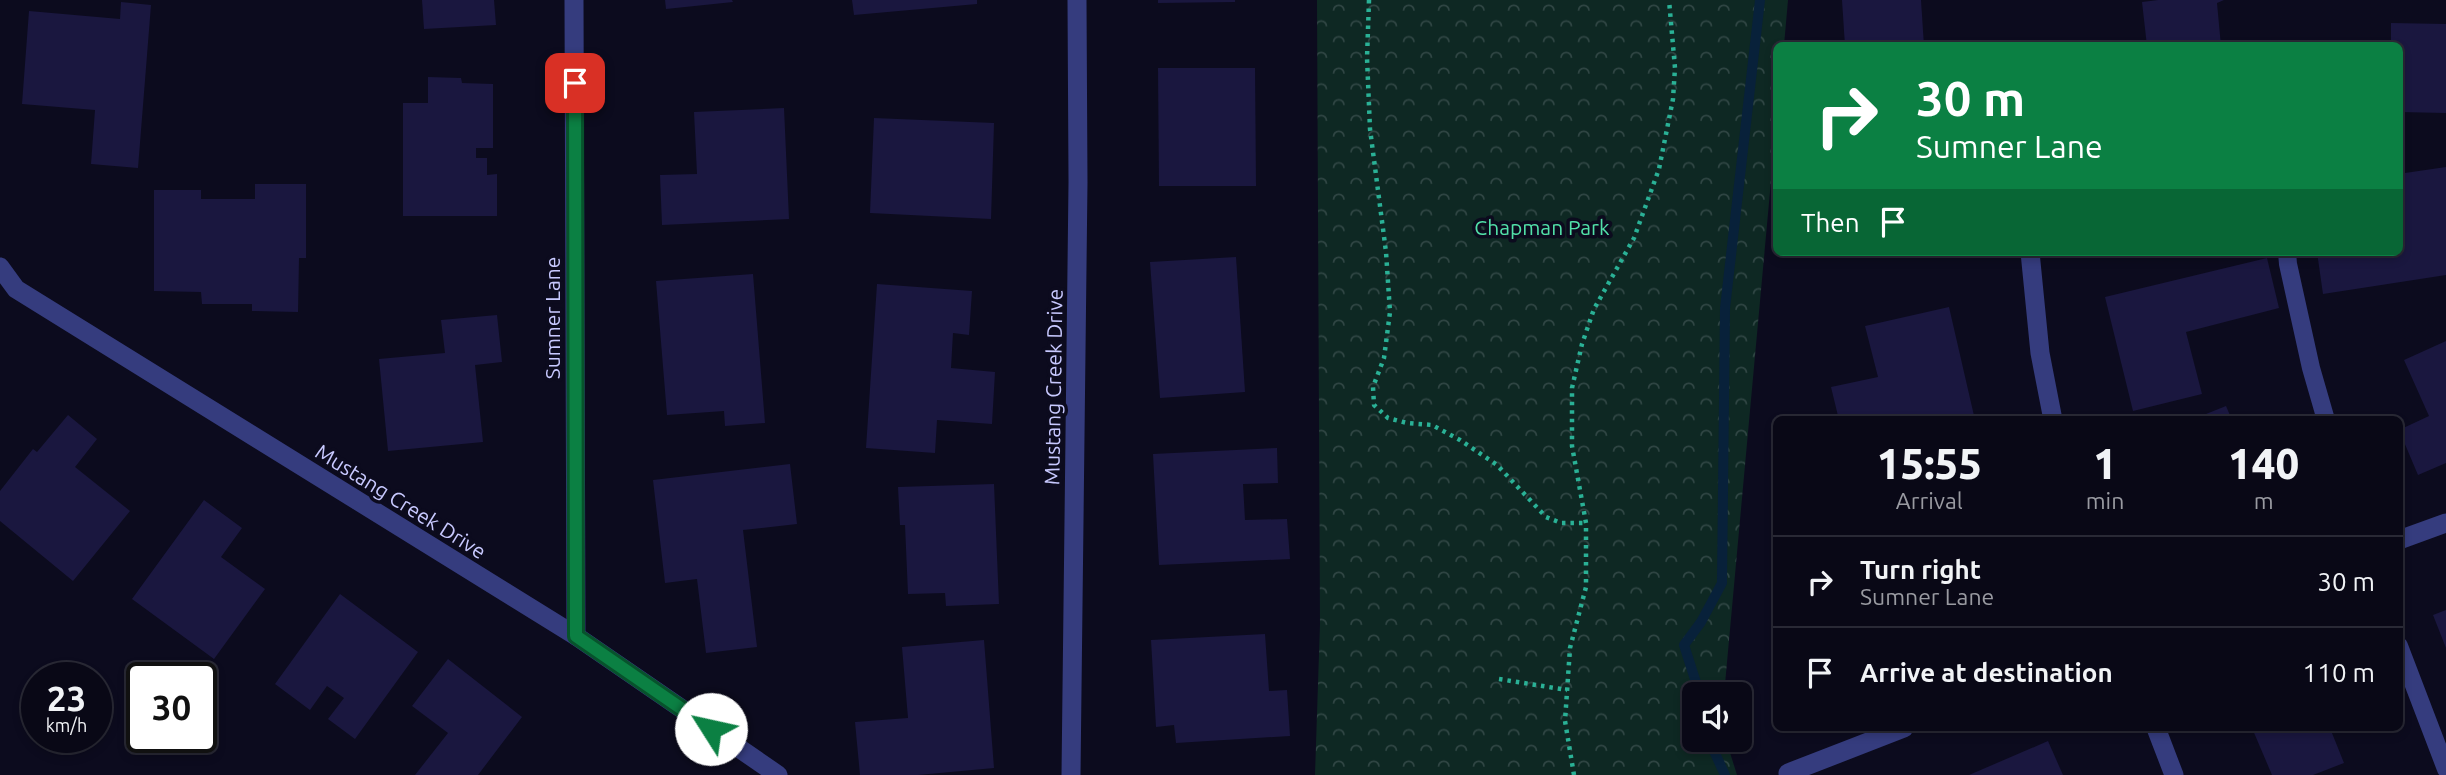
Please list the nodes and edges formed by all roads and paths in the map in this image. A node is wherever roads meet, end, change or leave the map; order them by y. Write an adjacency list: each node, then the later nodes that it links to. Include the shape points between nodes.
1 (574, 0): 13 (street, Sumner Lane)
2 (1077, 0): 22 (street, Mustang Creek Drive)
3 (1369, 0): 10 (path, via 1370,129 1390,312 1384,358 1373,387 1374,405 1388,418 1432,425 1460,440 1497,465 1546,517 1561,523)
4 (1669, 0): 10 (path, via 1675,68 1660,169 1634,238 1594,309 1572,388 1572,446)
5 (2030, 256): 8 (street, via 2040,353)
6 (2287, 256): 9 (lane)
7 (0, 267): 13 (street, Mustang Creek Drive, via 16,289)
8 (2052, 416)
9 (2325, 416)
10 (1586, 523): 16 (path, via 1586,587 1570,648)
11 (2446, 523): 12 (street)
12 (2403, 539)
13 (576, 636): 21 (street, Mustang Creek Drive)
14 (2403, 656): 19 (lane)
15 (1499, 679): 16 (path)
16 (1567, 690): 23 (path, via 1565,721)
17 (1896, 731): 20 (street)
18 (2157, 731): 24 (street)
19 (2446, 769)
20 (1788, 773)
21 (778, 775)
22 (1071, 775)
23 (1574, 775)
24 (2174, 775)

